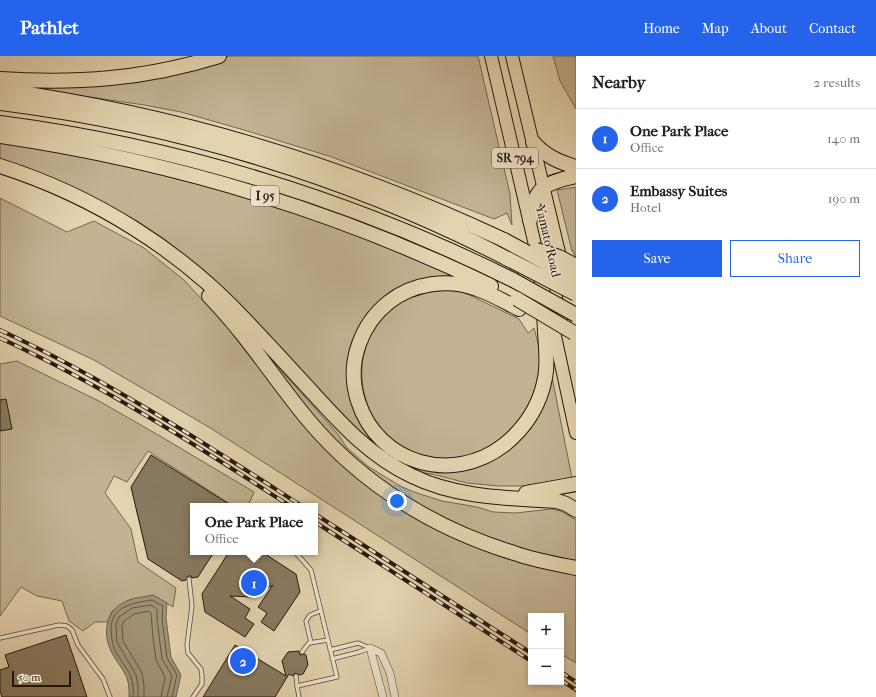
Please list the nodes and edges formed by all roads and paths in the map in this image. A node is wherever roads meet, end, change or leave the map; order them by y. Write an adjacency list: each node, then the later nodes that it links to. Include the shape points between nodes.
1 (219, 56): 4 (highway, via 166,70 108,79 62,82)
2 (491, 56): 15 (main road, Yamato Road / SR 794)
3 (512, 56): 9 (main road, Yamato Road / SR 794)
4 (0, 79)
5 (0, 90): 16 (highway, via 100,107 240,140 303,159 377,186)
6 (0, 103): 20 (highway, bridge, via 63,112 205,143 328,181 396,207 474,242)
7 (0, 123): 22 (highway, bridge, via 134,147 269,182 324,200 451,251 513,280)
8 (0, 136): 21 (highway, I 95, via 131,160 269,198 404,247 457,270)
9 (533, 142): 11 (highway, via 557,161); 13 (main road, Yamato Road / SR 794)
10 (0, 166): 14 (highway, via 48,183)
11 (576, 167)
12 (576, 176): 13 (highway, via 554,181)
13 (544, 187): 15 (highway, via 533,202); 23 (main road, Yamato Road / SR 794)
14 (112, 215): 26 (highway, via 160,245 205,281 247,321 344,427 381,459 412,477 436,486 470,494); 29 (highway, via 204,291 237,327 320,433 382,489 423,515 466,537 515,554)
15 (530, 220): 18 (main road, Yamato Road / SR 794)
16 (504, 240): 17 (highway, bridge); 19 (highway, bridge)
17 (576, 266)
18 (541, 273): 21 (highway, via 546,374 535,407 513,437 481,458 444,466 409,458 377,436 360,406 353,372 361,337 370,321 382,308 397,296 414,288 447,284 464,285); 24 (main road, Yamato Road / SR 794)
19 (576, 279)
20 (576, 294)
21 (518, 304): 23 (highway, bridge)
22 (576, 315)
23 (575, 332)
24 (576, 433)
25 (576, 484): 26 (highway)
26 (501, 497): 27 (highway, via 557,501)
27 (576, 510)
28 (298, 555): 31 (lane, via 311,570)
29 (576, 568)
30 (189, 579): 42 (lane, via 192,606 186,645 188,654 201,670 202,676 202,684)
31 (320, 611): 33 (lane); 34 (lane, via 310,615 306,620)
32 (0, 638): 41 (lane, via 59,625 67,626 103,679)
33 (328, 640): 34 (lane); 36 (lane)
34 (311, 643): 37 (lane)
35 (370, 648): 36 (lane, via 358,643); 38 (lane); 44 (street); 45 (street, via 381,653 390,673)
36 (330, 650): 38 (lane)
37 (302, 652)
38 (332, 659): 40 (lane, via 337,677)
39 (296, 676): 40 (lane)
40 (297, 686): 43 (lane)
41 (110, 697)
42 (193, 697)
43 (299, 697)
44 (383, 697)
45 (395, 697)

